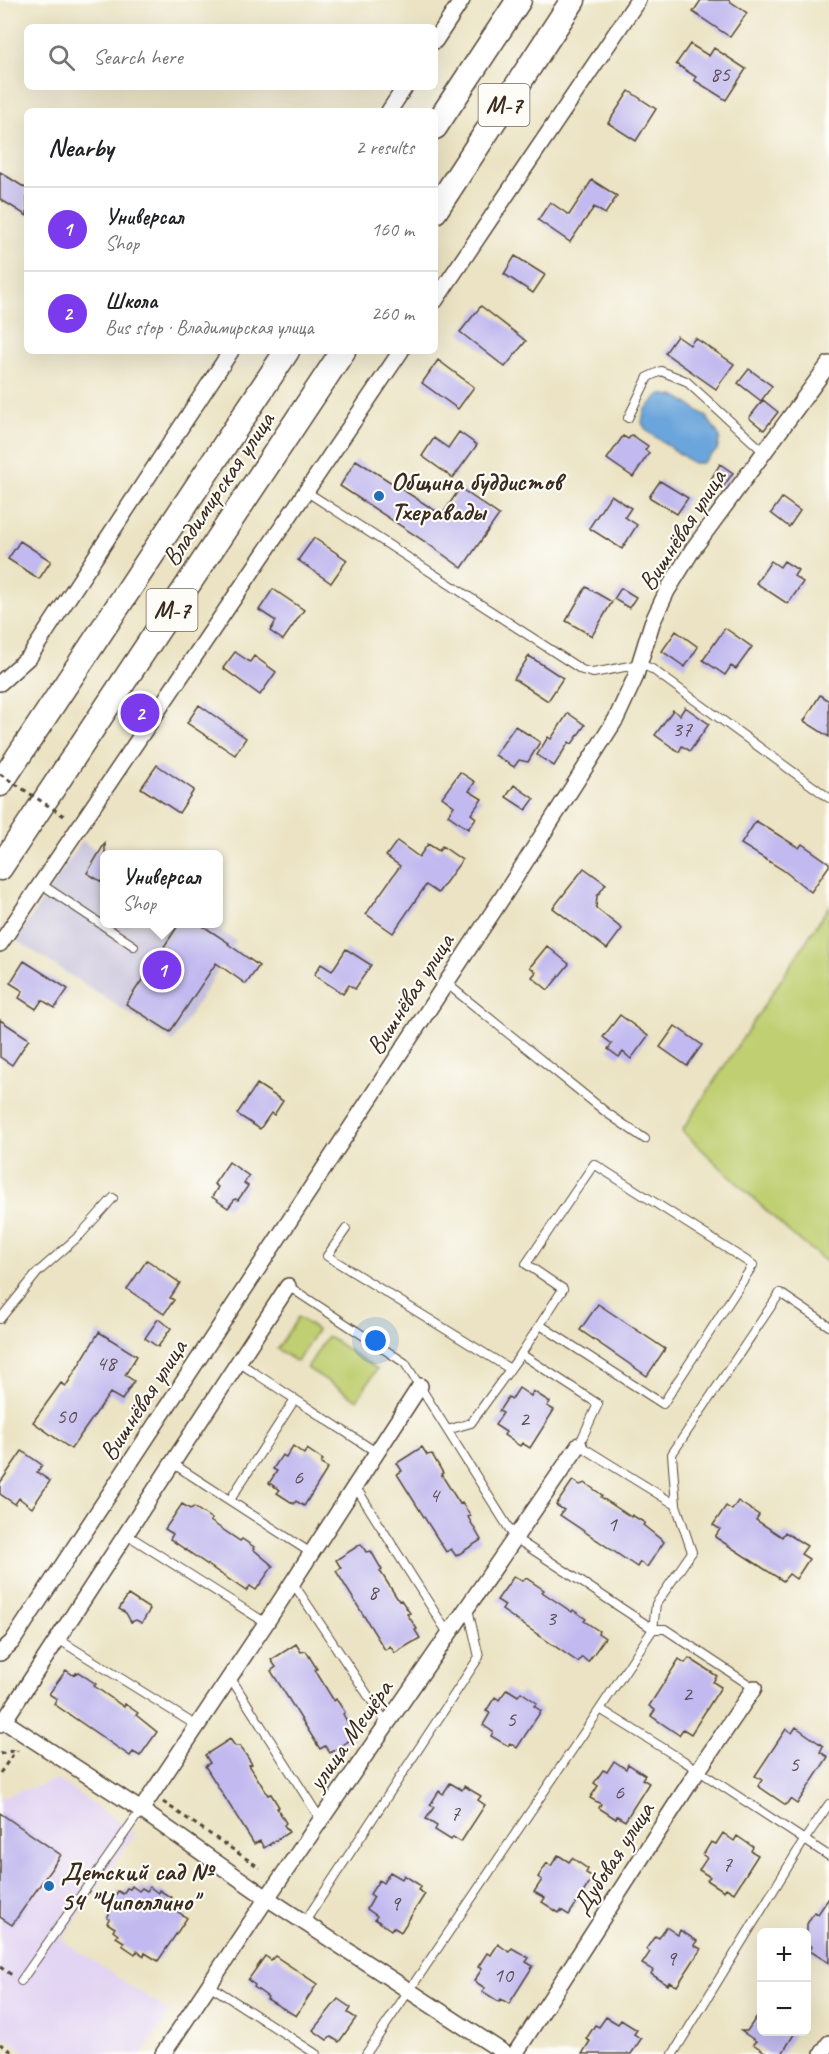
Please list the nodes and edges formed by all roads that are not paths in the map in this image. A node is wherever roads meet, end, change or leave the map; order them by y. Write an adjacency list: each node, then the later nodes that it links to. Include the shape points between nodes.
1 (462, 0): 5 (street)
2 (519, 0): 8 (highway, М-7)
3 (573, 0): 9 (highway, М-7)
4 (638, 0): 10 (street)
5 (438, 36)
6 (403, 90): 7 (street)
7 (391, 108)
8 (438, 122)
9 (438, 206)
10 (438, 297)
11 (229, 354): 20 (street, via 30,656)
12 (284, 354): 21 (highway, Владимирская улица / М-7)
13 (341, 354): 23 (highway, Владимирская улица / М-7)
14 (399, 354): 18 (street)
15 (829, 364): 17 (street, Вишнёвая улица)
16 (628, 418): 17 (lane, via 648,376 661,371 686,381)
17 (764, 452): 19 (street, Вишнёвая улица, via 667,591 652,622)
18 (307, 492): 19 (lane, via 582,670 593,673); 24 (street)
19 (640, 664): 22 (lane); 29 (street, Вишнёвая улица, via 616,719)
20 (0, 683)
21 (0, 784)
22 (829, 798)
23 (0, 868)
24 (41, 884): 25 (lane); 27 (street)
25 (100, 923)
26 (107, 928): 28 (lane)
27 (0, 944)
28 (134, 946)
29 (446, 983): 30 (lane); 58 (street, Вишнёвая улица, via 12,1642)
30 (645, 1139)
31 (113, 1198): 34 (lane, via 80,1235 38,1272)
32 (346, 1229): 39 (lane, via 327,1256)
33 (288, 1286): 38 (street); 40 (lane, via 405,1363)
34 (0, 1319)
35 (540, 1324): 35 (lane, via 563,1289 526,1264 594,1164 753,1265 663,1404); 37 (lane)
36 (829, 1326): 48 (lane, via 780,1293 672,1454)
37 (521, 1354): 39 (lane); 43 (lane, via 598,1404)
38 (238, 1362): 41 (lane); 45 (street)
39 (510, 1369): 42 (lane, via 471,1423)
40 (420, 1386): 42 (lane); 44 (street)
41 (295, 1399): 44 (lane); 47 (lane)
42 (447, 1430): 50 (lane)
43 (579, 1445): 48 (lane); 50 (street, улица Мещёра)
44 (376, 1452): 46 (street)
45 (172, 1463): 47 (lane); 49 (street)
46 (355, 1486): 51 (street); 56 (lane)
47 (230, 1500): 51 (lane)
48 (676, 1505): 55 (lane, via 692,1552 656,1605)
49 (126, 1534): 54 (lane); 57 (street)
50 (515, 1538): 53 (street, улица Мещёра); 55 (lane)
51 (311, 1553): 52 (street)
52 (292, 1582): 54 (street); 63 (lane)
53 (468, 1607): 56 (street, улица Мещёра); 72 (lane, via 479,1657)
54 (266, 1623): 59 (street)
55 (653, 1629): 60 (lane, via 665,1629); 61 (lane)
56 (449, 1635): 63 (street, улица Мещёра)
57 (58, 1639): 62 (street); 64 (lane)
58 (0, 1653)
59 (230, 1677): 64 (street); 68 (lane)
60 (754, 1688): 65 (street, Дубовая улица)
61 (600, 1709): 65 (lane); 75 (lane)
62 (2, 1722): 67 (street)
63 (387, 1724): 68 (street, улица Мещёра)
64 (197, 1726): 67 (street)
65 (698, 1771): 69 (lane); 81 (street, Дубовая улица)
66 (829, 1804): 69 (lane)
67 (141, 1810): 71 (street); 73 (lane)
68 (321, 1820): 71 (street, улица Мещёра)
69 (805, 1839): 70 (lane); 82 (lane)
70 (829, 1856)
71 (267, 1898): 72 (street); 74 (street, улица Мещёра)
72 (304, 1923): 75 (street)
73 (21, 1981)
74 (209, 1985): 77 (street, улица Мещёра); 78 (lane)
75 (409, 1991): 79 (lane); 80 (street)
76 (829, 2043): 83 (street)
77 (163, 2054)
78 (316, 2054)
79 (366, 2054)
80 (506, 2054)
81 (514, 2054)
82 (673, 2054)
83 (822, 2054)

